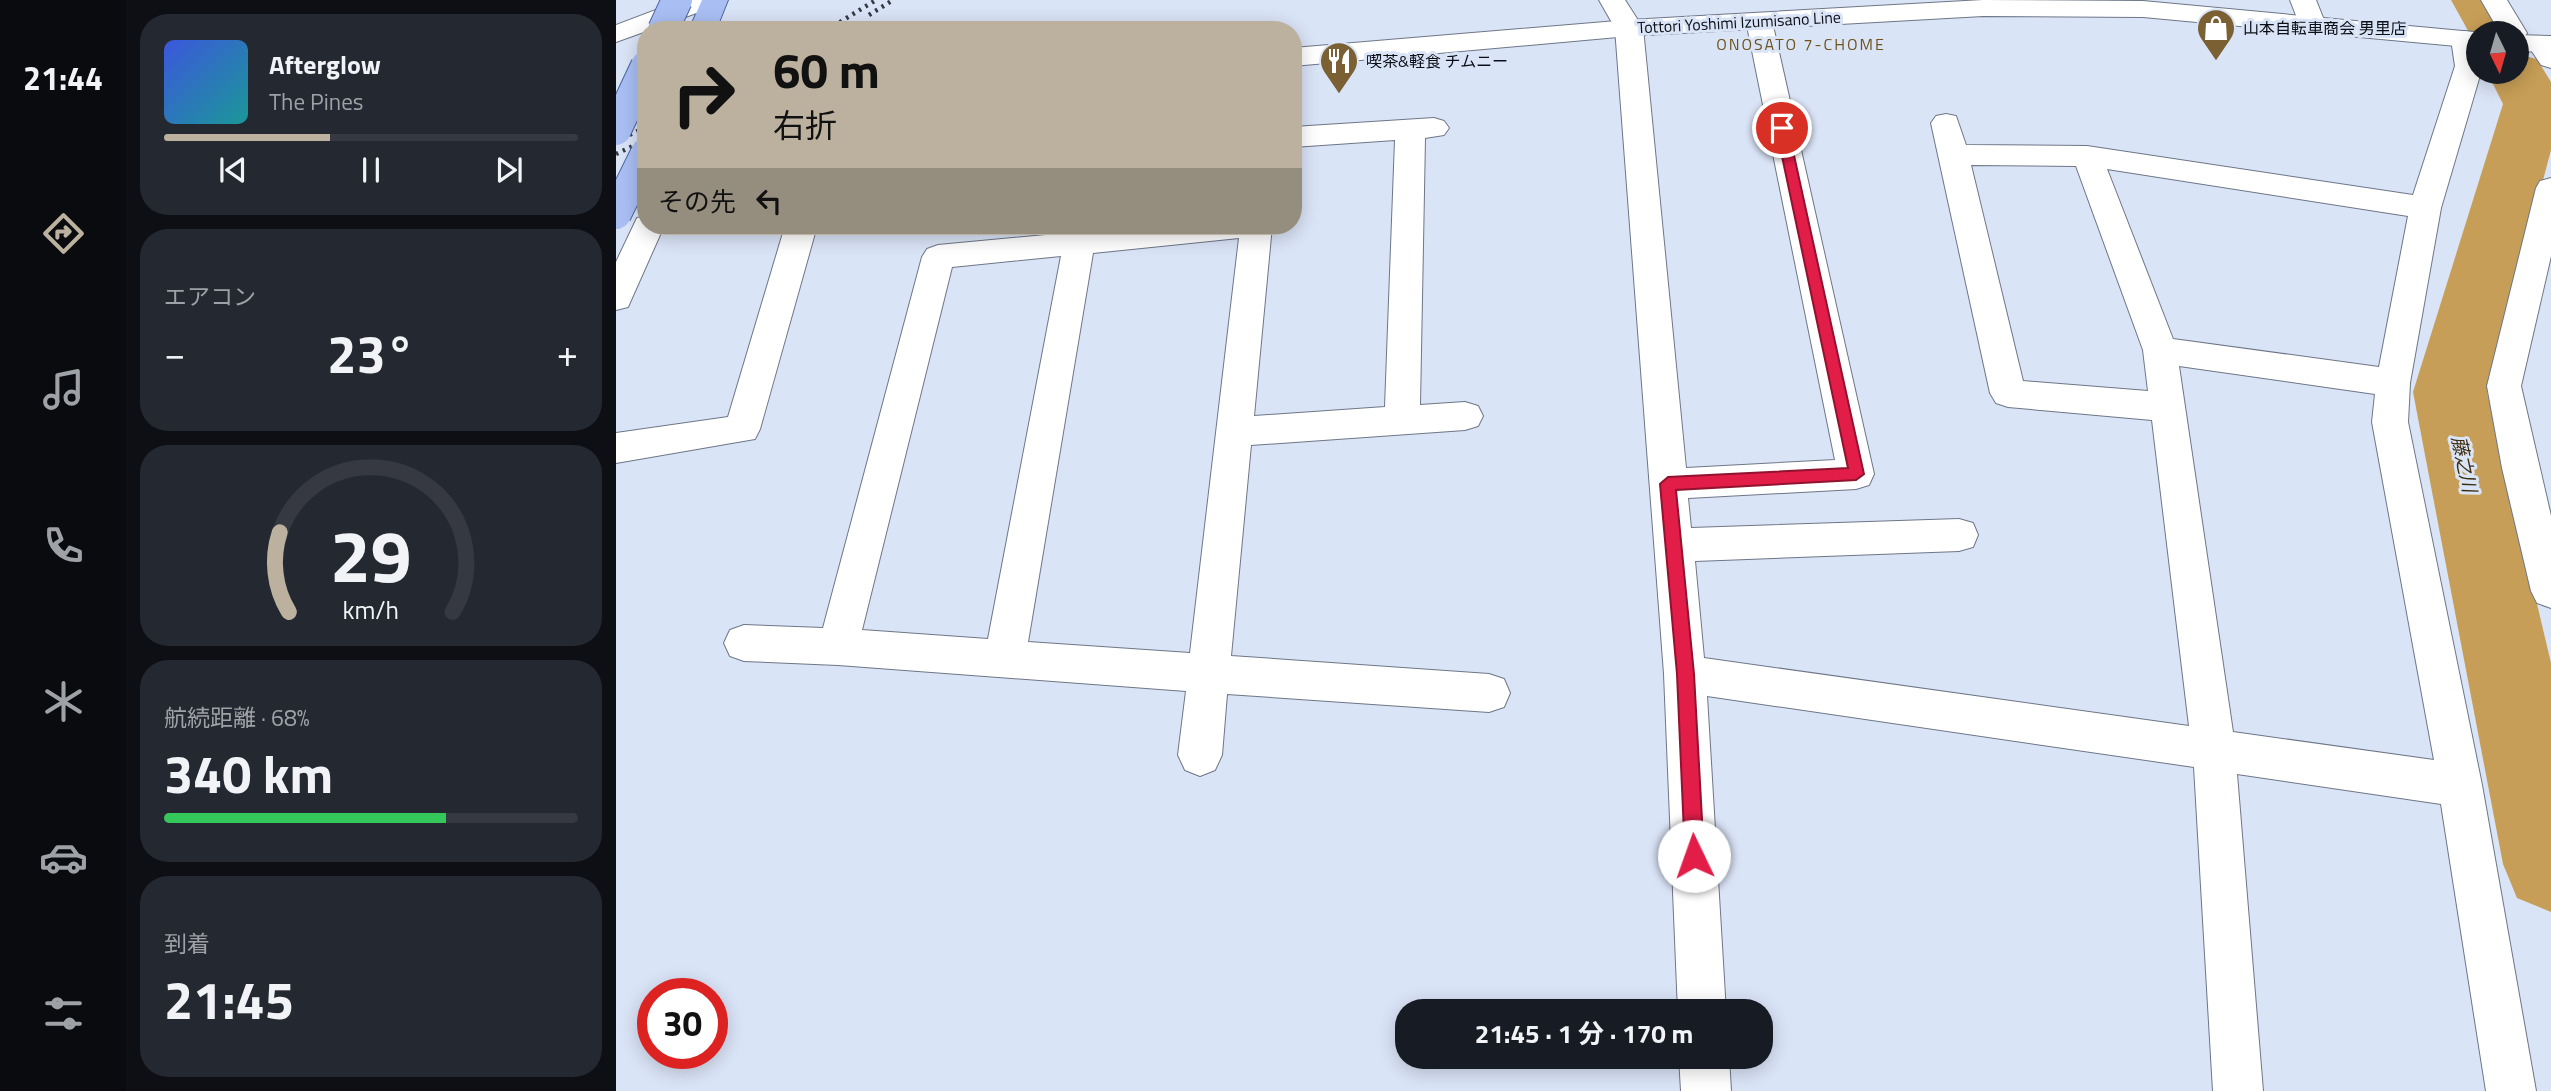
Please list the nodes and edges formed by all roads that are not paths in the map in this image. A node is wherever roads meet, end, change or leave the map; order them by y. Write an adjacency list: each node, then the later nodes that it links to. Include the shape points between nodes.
1 (654, 0): 5 (street)
2 (707, 0): 5 (street)
3 (715, 0): 10 (main road)
4 (2494, 0): 15 (street)
5 (678, 4): 8 (street); 9 (main road, bridge)
6 (2308, 12): 11 (street, Tottori Yoshimi Izumisano Line, via 1983,8); 14 (street, Tottori Yoshimi Izumisano Line)
7 (1620, 14): 11 (street, Tottori Yoshimi Izumisano Line); 16 (street, Tottori Yoshimi Izumisano Line); 46 (street)
8 (643, 21)
9 (668, 21)
10 (706, 21)
11 (1759, 21): 46 (street, via 1856,474)
12 (637, 24): 13 (street)
13 (616, 34)
14 (2466, 38)
15 (2530, 44)
16 (1302, 56)
17 (2466, 76): 30 (street)
18 (637, 85): 22 (main road, bridge)
19 (637, 112): 20 (street)
20 (616, 113)
21 (1946, 123): 24 (street)
22 (616, 130)
23 (1302, 136): 42 (street, via 1423,129)
24 (1953, 155): 25 (street); 40 (street, via 2008,393)
25 (2087, 156): 30 (street); 38 (street)
26 (637, 171): 31 (main road, bridge)
27 (637, 171): 28 (street)
28 (616, 180)
29 (2551, 188): 45 (street, via 2504,386)
30 (2425, 208): 39 (street)
31 (616, 214)
32 (645, 235): 37 (street)
33 (798, 235): 44 (street, via 742,429)
34 (1161, 235): 36 (street)
35 (1253, 235): 43 (street)
36 (1079, 243): 51 (street, via 938,257); 52 (street)
37 (616, 298)
38 (2160, 350): 39 (street); 40 (street)
39 (2393, 383): 58 (street, via 2390,422)
40 (2167, 407): 56 (street)
41 (1465, 416): 42 (street)
42 (1402, 420): 43 (street)
43 (1234, 432): 53 (street)
44 (616, 448)
45 (2535, 470): 49 (street)
46 (1668, 484): 48 (street)
47 (1959, 534): 48 (street)
48 (1673, 545): 54 (street)
49 (2551, 591)
50 (744, 643): 51 (street)
51 (838, 646): 52 (street)
52 (1005, 659): 53 (street)
53 (1209, 674): 55 (street); 57 (street)
54 (1685, 674): 56 (street); 59 (street)
55 (1489, 693)
56 (2214, 750): 58 (street); 62 (street)
57 (1200, 755)
58 (2460, 785): 63 (street)
59 (1701, 999)
60 (1705, 1069): 61 (street)
61 (1706, 1091)
62 (2238, 1091)
63 (2511, 1091)

